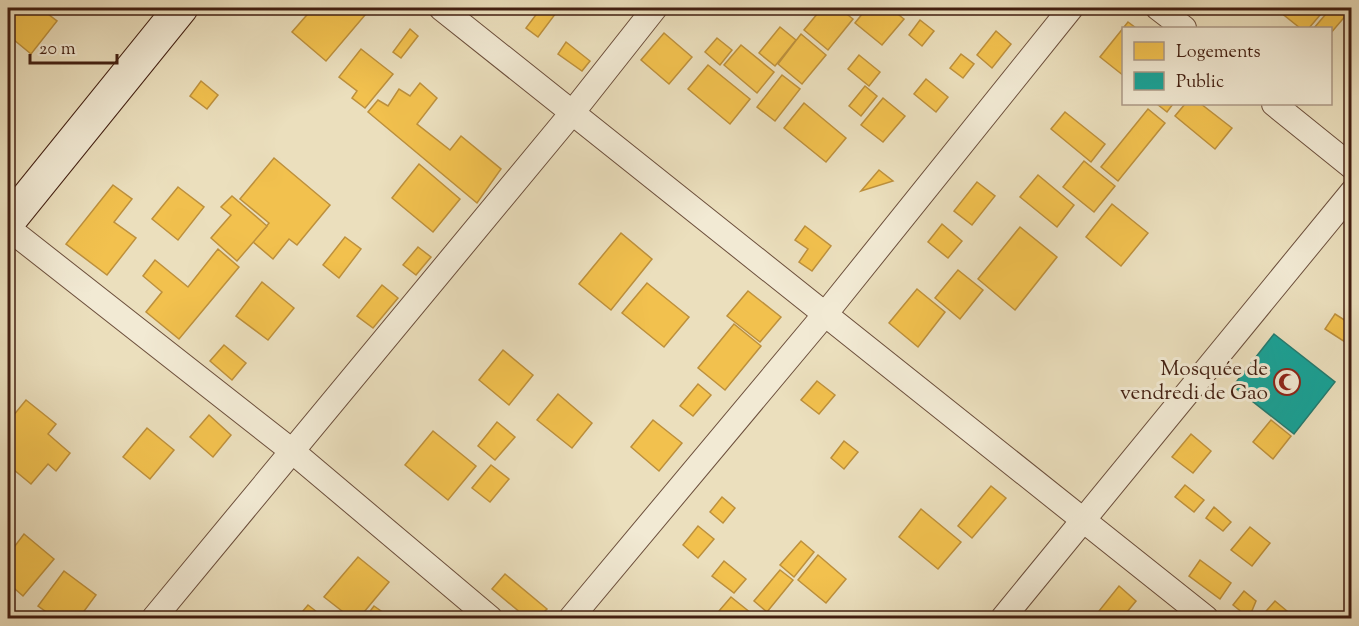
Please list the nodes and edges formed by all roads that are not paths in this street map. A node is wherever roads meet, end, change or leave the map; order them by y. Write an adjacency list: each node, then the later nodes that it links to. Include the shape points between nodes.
1 (181, 8): 11 (street)
2 (441, 8): 8 (street)
3 (655, 8): 8 (street)
4 (1071, 8): 13 (street)
5 (1158, 8): 6 (street)
6 (1183, 27)
7 (1275, 105): 9 (street)
8 (572, 113): 13 (street); 14 (street)
9 (1352, 167)
10 (1352, 192): 15 (street)
11 (8, 222)
12 (8, 228): 14 (street)
13 (826, 313): 15 (street); 18 (street)
14 (292, 451): 16 (street); 17 (street)
15 (1083, 520): 19 (street); 20 (street)
16 (154, 618)
17 (490, 618)
18 (571, 618)
19 (1003, 618)
20 (1206, 618)

